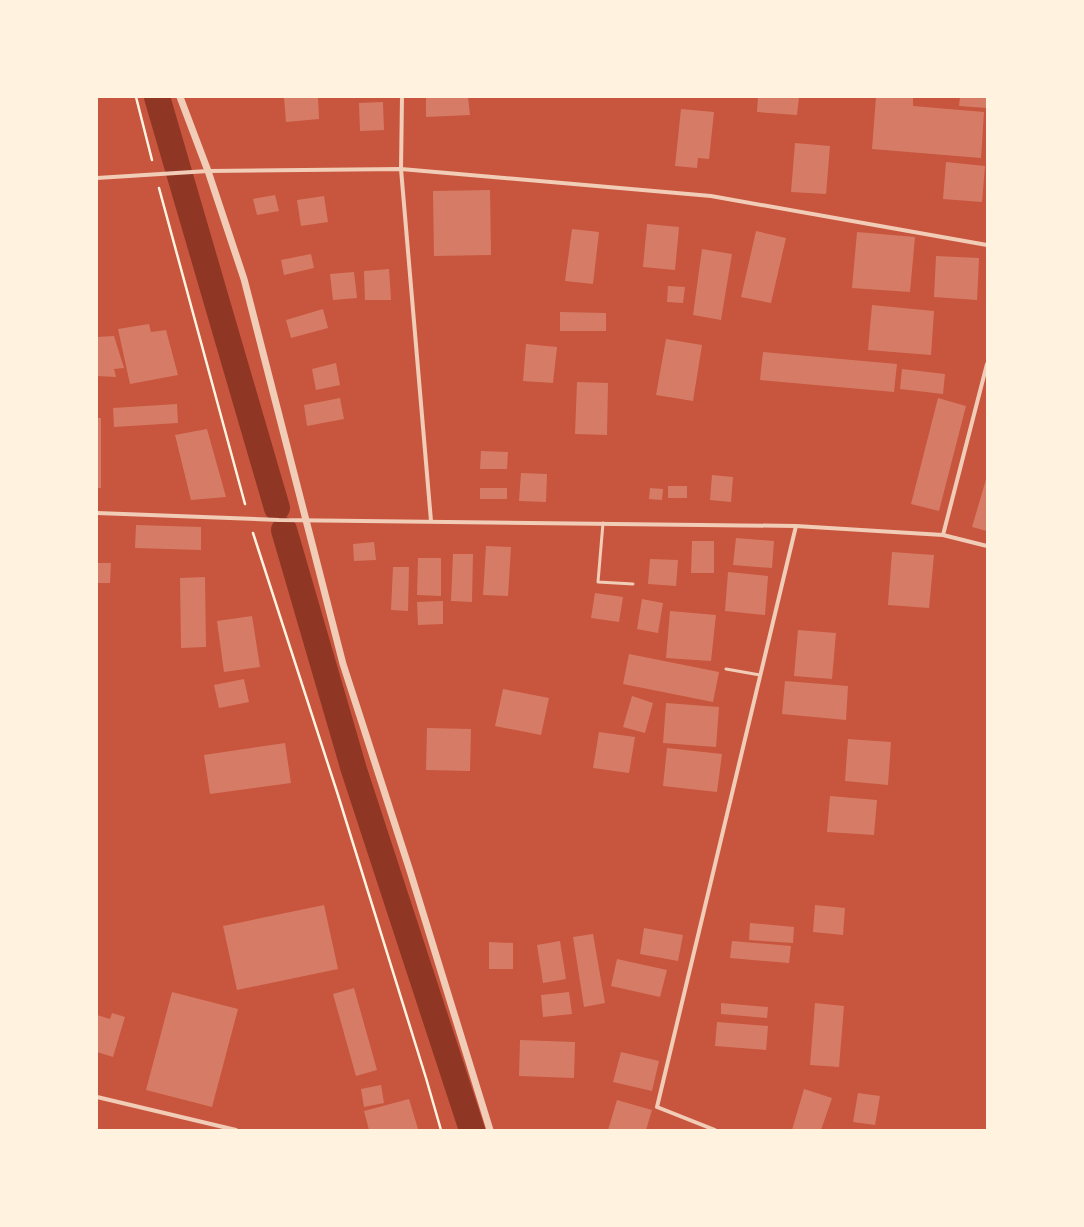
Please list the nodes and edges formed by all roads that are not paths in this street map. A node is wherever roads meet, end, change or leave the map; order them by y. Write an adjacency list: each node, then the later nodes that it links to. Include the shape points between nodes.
1 (180, 97): 4 (street)
2 (402, 97): 3 (street)
3 (401, 169): 4 (street); 6 (street, via 711,196); 10 (street)
4 (208, 171): 5 (street); 9 (street, via 244,279)
5 (97, 178)
6 (987, 245)
7 (987, 364): 13 (street)
8 (97, 513): 9 (street)
9 (306, 520): 10 (street); 20 (street, via 343,664)
10 (431, 521): 11 (street)
11 (603, 523): 12 (street); 15 (lane, via 598,582)
12 (796, 526): 13 (street); 17 (street)
13 (943, 534): 14 (street)
14 (987, 546)
15 (633, 584)
16 (726, 669): 17 (lane)
17 (760, 675): 21 (street, via 657,1108)
18 (97, 1096): 19 (street)
19 (236, 1130)
20 (490, 1130)
21 (715, 1130)

